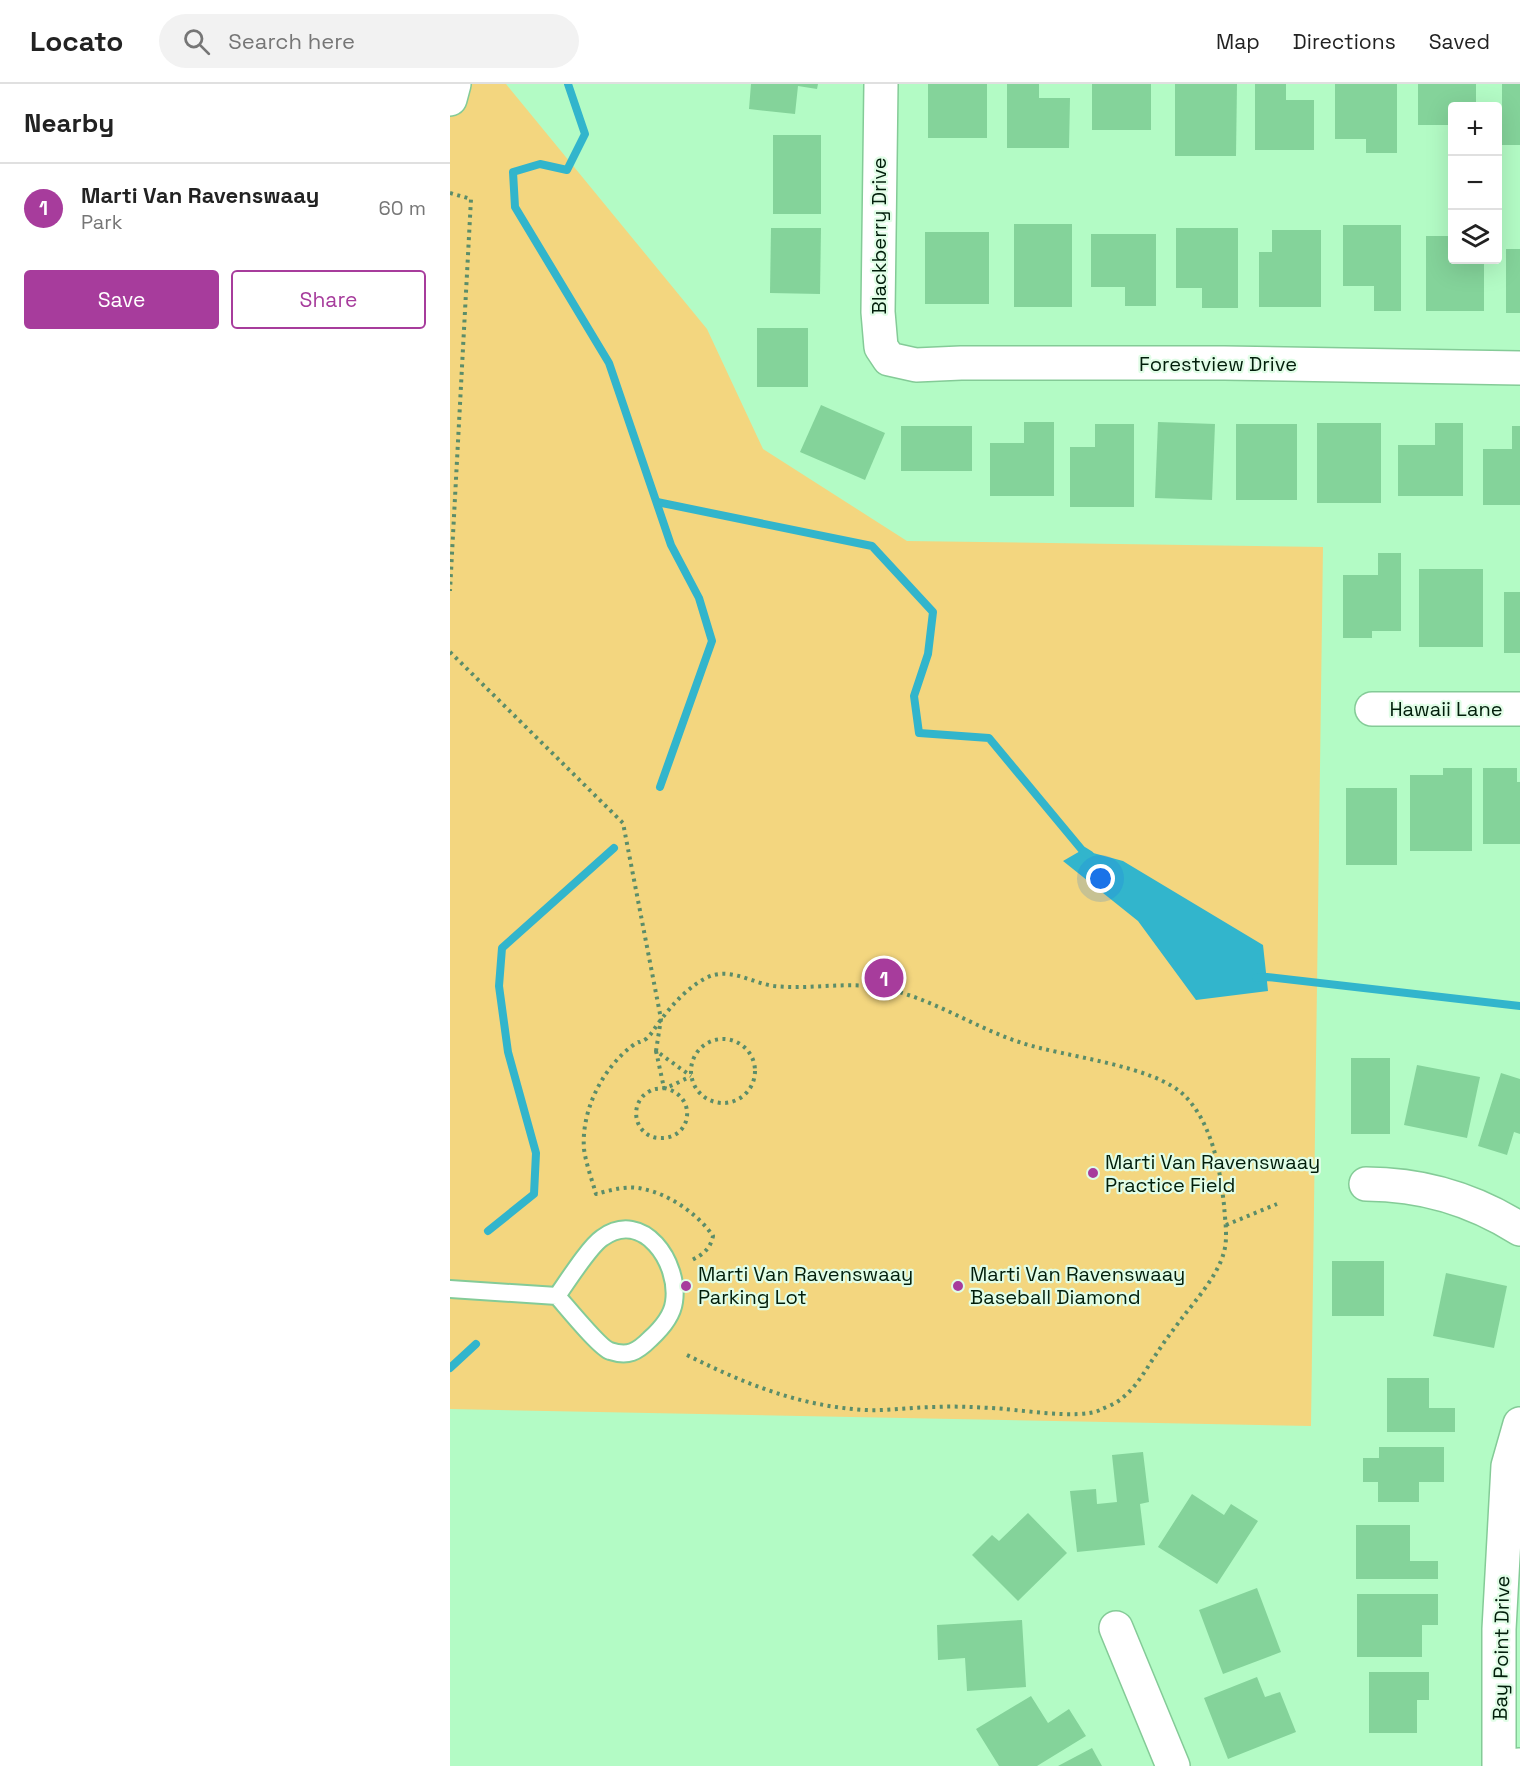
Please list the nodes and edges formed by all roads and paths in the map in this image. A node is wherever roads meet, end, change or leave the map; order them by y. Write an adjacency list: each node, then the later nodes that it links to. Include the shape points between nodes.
1 (454, 84): 3 (street)
2 (881, 84): 5 (street, Blackberry Drive, via 881,347 889,359)
3 (450, 99)
4 (450, 193): 7 (path, via 471,199)
5 (916, 365): 6 (street, Forestview Drive, via 1224,363)
6 (1520, 368)
7 (450, 591)
8 (450, 652): 11 (path, via 623,823)
9 (1520, 709): 10 (street, Hawaii Lane)
10 (1372, 710)
11 (661, 1019): 12 (path); 17 (path, via 694,986 718,973 785,987 851,984 886,988 1022,1043 1163,1080 1185,1096 1212,1144); 19 (path, via 649,1037 634,1044 601,1082 584,1125 584,1151 596,1194 642,1188 680,1205 707,1227 713,1236 705,1253)
12 (656, 1050): 13 (path); 14 (path)
13 (691, 1076): 13 (path, via 691,1065 701,1047 720,1039 740,1043 754,1060 756,1070 749,1090 732,1102 710,1101 701,1095); 14 (path)
14 (664, 1088): 14 (path, via 645,1093 636,1113 639,1125 654,1138 675,1135 685,1125 684,1100)
15 (1366, 1184): 18 (street, via 1444,1194 1495,1213)
16 (1276, 1204): 17 (path)
17 (1226, 1225): 22 (path, via 1224,1253 1208,1285 1142,1378 1120,1400 1094,1413 824,1406 735,1379)
18 (1520, 1228)
19 (670, 1271): 21 (lane, via 663,1252 646,1235 627,1229 612,1232 599,1240); 21 (lane, via 674,1303 664,1326 638,1351 626,1355 607,1351)
20 (450, 1289): 21 (lane)
21 (557, 1296)
22 (687, 1355)
23 (1520, 1424): 27 (street, Bay Point Drive, via 1508,1466 1499,1629)
24 (1116, 1628): 26 (street)
25 (1520, 1765): 28 (street)
26 (1173, 1766)
27 (1499, 1766)
28 (1509, 1766)

